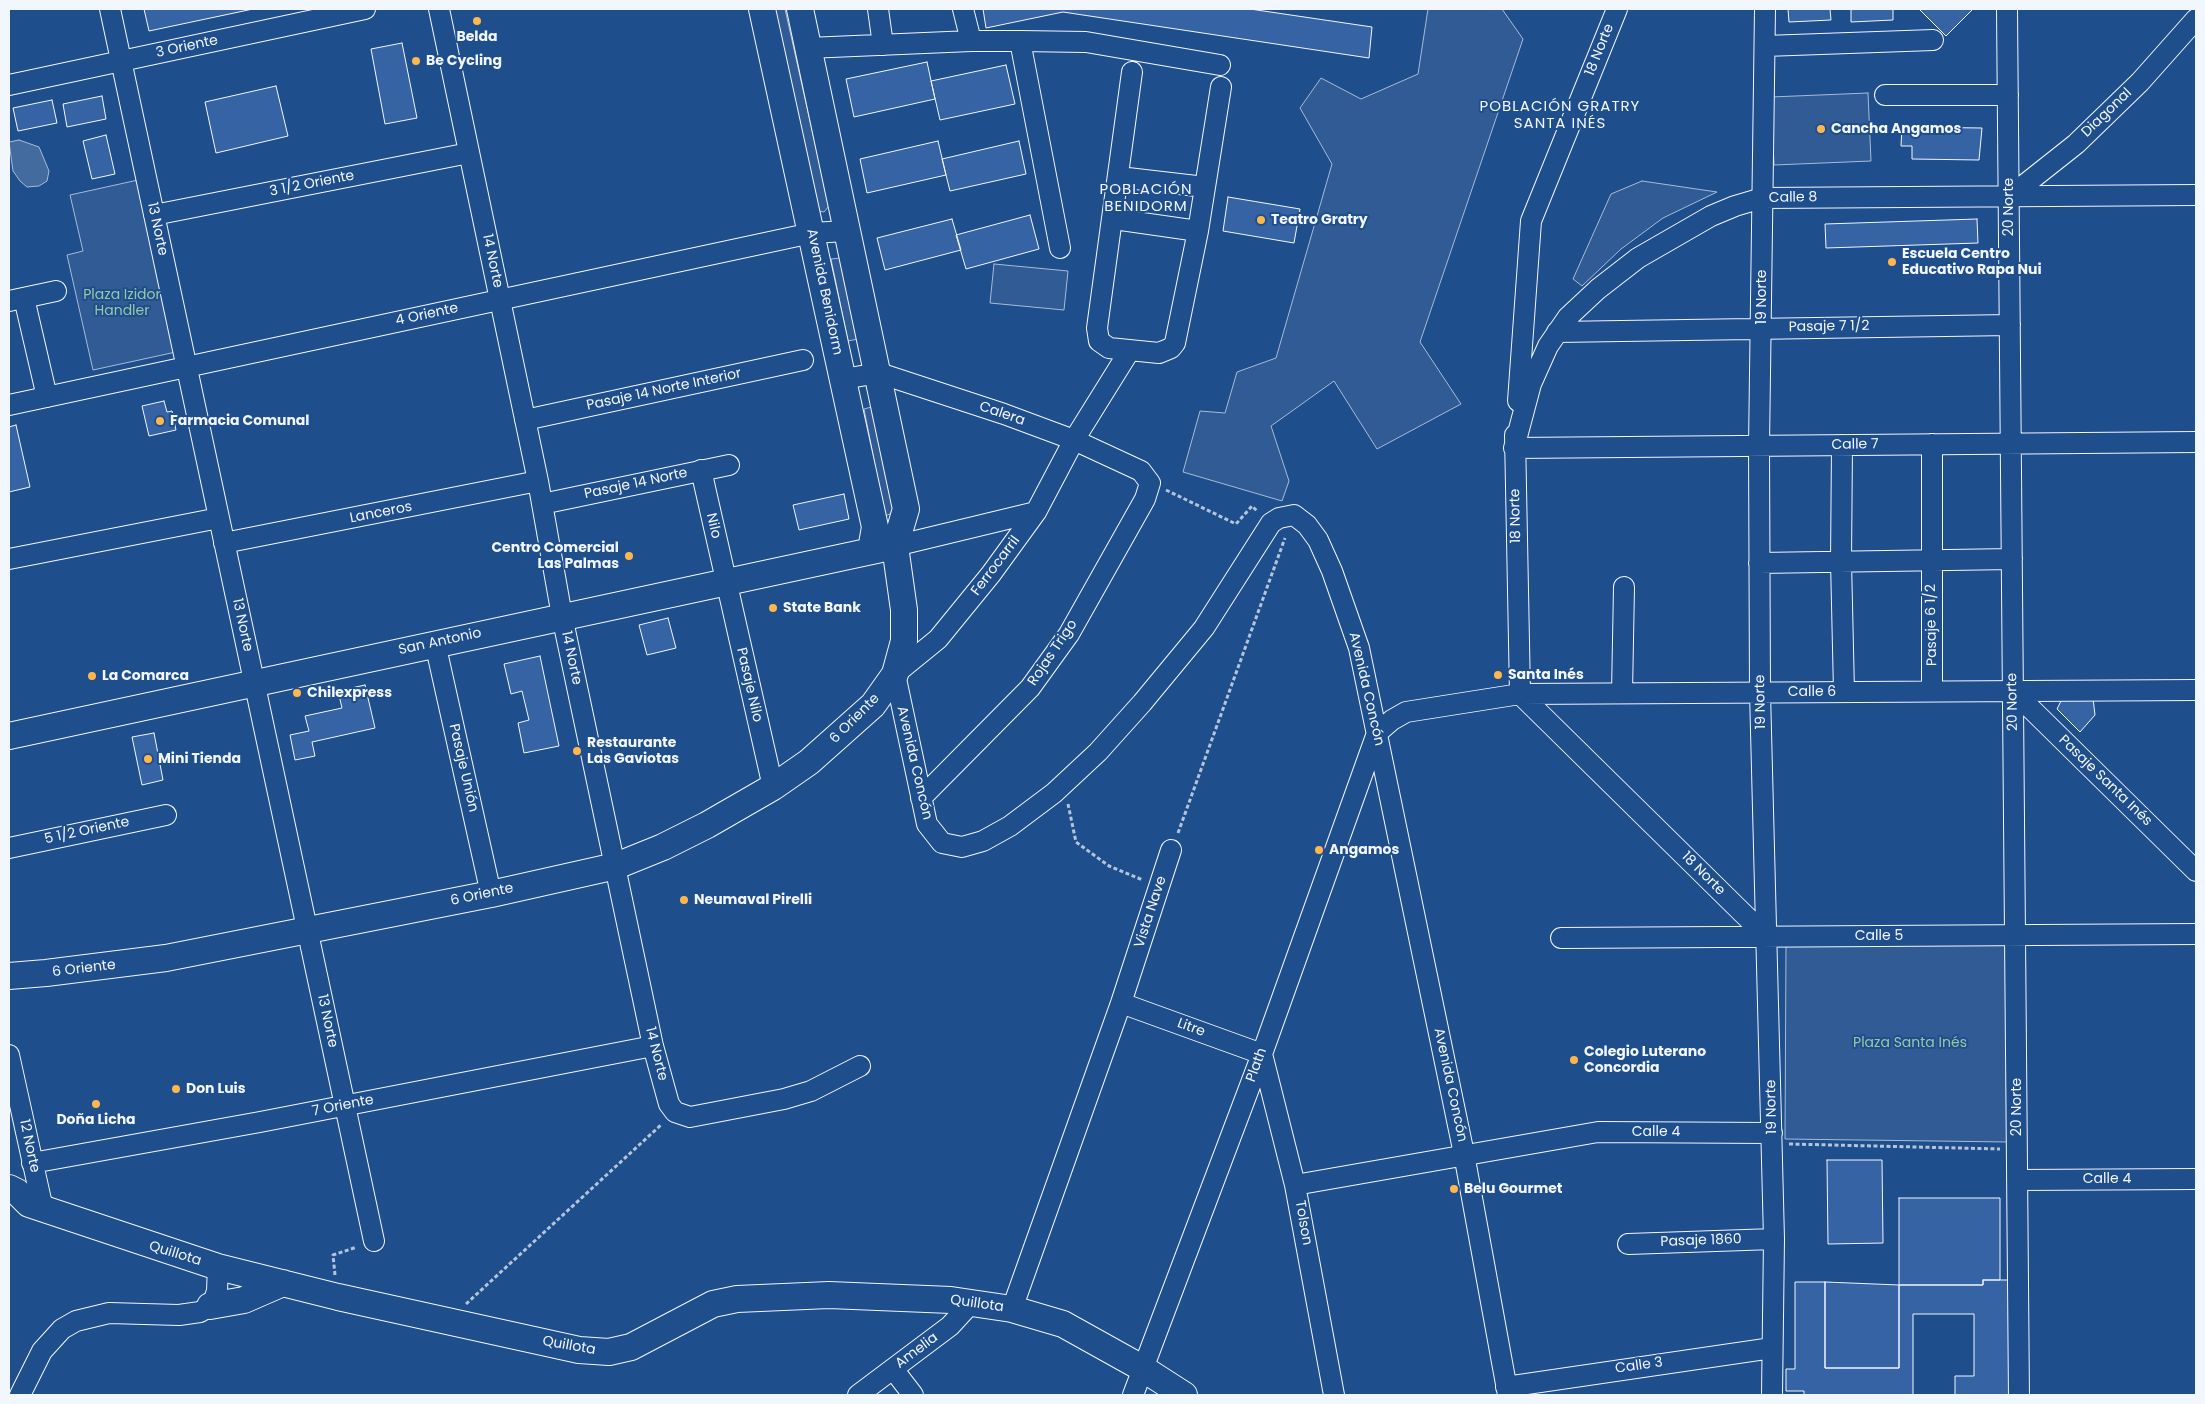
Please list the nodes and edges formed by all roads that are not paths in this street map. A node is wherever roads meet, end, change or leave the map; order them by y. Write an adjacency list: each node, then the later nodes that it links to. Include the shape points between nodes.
1 (110, 9): 18 (street, 13 Norte)
2 (365, 9): 18 (street, 3 Oriente)
3 (438, 9): 25 (street, 14 Norte)
4 (762, 9): 35 (main road, Avenida Benidorm)
5 (800, 9): 17 (main road, Avenida Benidorm)
6 (878, 9): 15 (street)
7 (963, 9): 13 (street)
8 (1617, 9): 57 (street, 18 Norte, via 1530,221)
9 (1766, 9): 16 (street, 19 Norte)
10 (2007, 9): 24 (street, 20 Norte)
11 (2196, 19): 29 (street, Diagonal, via 2140,82 2076,144)
12 (1933, 40): 16 (street)
13 (971, 41): 14 (street); 15 (street)
14 (1020, 41): 19 (street, via 1086,42); 36 (street)
15 (883, 45): 17 (street)
16 (1765, 46): 30 (street, 19 Norte)
17 (808, 48): 33 (main road, Avenida Benidorm)
18 (122, 61): 21 (street, 3 Oriente); 31 (street, 13 Norte)
19 (1220, 65)
20 (1132, 72): 26 (street)
21 (9, 85)
22 (1221, 86): 27 (street)
23 (1886, 95): 24 (street)
24 (2008, 95): 29 (street, 20 Norte)
25 (469, 153): 31 (street, 3 1/2 Oriente); 38 (street, 14 Norte)
26 (1119, 177): 27 (street); 32 (street)
27 (1205, 187): 34 (street)
28 (2196, 195): 29 (street, Calle 8)
29 (2009, 197): 30 (street, Calle 8); 40 (street, 20 Norte)
30 (1762, 198): 41 (street, 19 Norte); 42 (street, Calle 8, via 1711,216 1638,258 1598,289)
31 (154, 216): 45 (street, 13 Norte)
32 (1114, 218): 34 (street); 43 (street, via 1097,335 1099,341 1109,348)
33 (846, 231): 35 (street, 4 Oriente); 46 (main road, Avenida Benidorm)
34 (1198, 231): 43 (street, via 1176,343 1159,353)
35 (812, 233): 38 (street, 4 Oriente); 47 (main road, Avenida Benidorm)
36 (1060, 248)
37 (56, 291): 39 (street)
38 (500, 299): 45 (street, 4 Oriente); 50 (street, 14 Norte)
39 (17, 300): 48 (street)
40 (2010, 325): 41 (street, Pasaje 7 1/2); 54 (street, 20 Norte)
41 (1762, 328): 42 (street, Pasaje 7 1/2); 56 (street, 19 Norte)
42 (1557, 332): 57 (street, Calle 8, via 1531,384)
43 (1130, 350): 51 (street, Ferrocarril)
44 (803, 360): 50 (street, Pasaje 14 Norte Interior)
45 (187, 367): 48 (street, 4 Oriente); 64 (street, 13 Norte)
46 (878, 374): 47 (street, Calera); 51 (street, Calera); 66 (main road, Avenida Benidorm, via 906,510)
47 (843, 379): 66 (main road, Avenida Benidorm, via 875,527)
48 (47, 397): 49 (street, 4 Oriente)
49 (9, 405)
50 (525, 420): 60 (street, 14 Norte)
51 (1074, 440): 61 (street, Calera, via 1141,471); 63 (street, Ferrocarril)
52 (2196, 442): 54 (street, Calle 7)
53 (1932, 444): 54 (street, Calle 7); 55 (street, Calle 7); 68 (street, Pasaje 6 1/2)
54 (2011, 444): 69 (street, 20 Norte)
55 (1842, 445): 56 (street, Calle 7); 70 (street)
56 (1759, 446): 57 (street, Calle 7); 71 (street, 19 Norte)
57 (1514, 448): 84 (street, 18 Norte)
58 (729, 465): 59 (street, Pasaje 14 Norte)
59 (701, 470): 62 (street, Pasaje 14 Norte); 72 (street, Nilo)
60 (538, 481): 62 (street, 14 Norte); 65 (street, Lanceros)
61 (1150, 483): 88 (street, Rojas Trigo, via 1145,499 1069,634 1036,681 970,752)
62 (542, 504): 74 (street, 14 Norte)
63 (1036, 512): 66 (street); 76 (street, Ferrocarril, via 938,639)
64 (219, 518): 65 (street, 13 Norte); 67 (street)
65 (224, 543): 77 (street, 13 Norte)
66 (883, 548): 72 (main road, San Antonio); 76 (main road, Avenida Benidorm, via 904,610 904,642)
67 (9, 559)
68 (1931, 559): 69 (street); 70 (street); 82 (street, Pasaje 6 1/2)
69 (2012, 559): 79 (street, 20 Norte)
70 (1841, 561): 71 (street); 81 (street)
71 (1760, 563): 80 (street, 19 Norte)
72 (726, 582): 74 (main road, San Antonio); 87 (street, Pasaje Nilo)
73 (1624, 587): 83 (street)
74 (562, 616): 75 (main road, San Antonio); 92 (street, 14 Norte)
75 (435, 643): 77 (main road, San Antonio); 94 (street, Pasaje Unión)
76 (895, 674): 87 (main road, 6 Oriente, via 873,705 844,732); 88 (street, Avenida Concón)
77 (254, 683): 86 (main road, San Antonio); 95 (street, 13 Norte)
78 (2196, 690): 79 (street, Calle 6)
79 (2013, 691): 82 (street, Calle 6); 93 (street, Pasaje Santa Inés); 97 (street, 20 Norte)
80 (1760, 692): 81 (street, Calle 6); 83 (street, Calle 6); 98 (street, 19 Norte)
81 (1844, 692): 82 (street, Calle 6)
82 (1932, 692)
83 (1622, 693): 84 (street, Calle 6)
84 (1520, 694): 85 (street, Calle 6, via 1406,712); 98 (street, 18 Norte)
85 (1377, 733): 88 (street, Avenida Concón, via 1359,648 1332,571 1307,525 1294,515 1271,523 1204,628 1098,752 1064,784 1010,826 983,841 962,847 942,843 927,824); 104 (street, Plath); 108 (street, Avenida Concón)
86 (9, 736)
87 (773, 787): 92 (main road, 6 Oriente, via 681,838)
88 (921, 798)
89 (166, 815): 90 (street, 5 1/2 Oriente)
90 (9, 848)
91 (1171, 850): 101 (street, Vista Nave)
92 (616, 866): 94 (main road, 6 Oriente); 102 (street, 14 Norte)
93 (2196, 871)
94 (491, 894): 95 (main road, 6 Oriente)
95 (307, 930): 100 (main road, 6 Oriente, via 166,958); 106 (street, 13 Norte)
96 (2196, 934): 97 (street, Calle 5)
97 (2015, 935): 98 (street, Calle 5); 111 (street, 20 Norte)
98 (1767, 937): 99 (street, Calle 5); 107 (street, 19 Norte)
99 (1561, 938)
100 (9, 976)
101 (1121, 1003): 104 (street, Litre); 122 (street, Vista Nave)
102 (653, 1046): 105 (street, 14 Norte, via 669,1104 674,1112 690,1117 811,1091); 106 (street, 7 Oriente)
103 (9, 1054): 109 (street, 12 Norte)
104 (1262, 1054): 112 (street, Tolson); 124 (street, Plath)
105 (860, 1066)
106 (344, 1105): 109 (street, 7 Oriente); 116 (street, 13 Norte)
107 (1772, 1133): 108 (street, Calle 4, via 1598,1132); 115 (street, 19 Norte)
108 (1464, 1154): 112 (street, Calle 4); 126 (street, Avenida Concón)
109 (32, 1163): 114 (street, 12 Norte)
110 (2196, 1179): 111 (street, Calle 4)
111 (2017, 1180): 134 (street, 20 Norte)
112 (1296, 1185): 132 (street, Tolson)
113 (9, 1188): 114 (main road, Quillota, via 17,1192)
114 (27, 1206): 118 (main road, Quillota)
115 (1774, 1239): 117 (street, Pasaje 1860); 123 (street, 19 Norte)
116 (374, 1241)
117 (1628, 1244)
118 (218, 1267): 119 (main road, Quillota); 121 (street, via 217,1291)
119 (283, 1284): 120 (main road, Quillota, via 579,1350 609,1352 631,1347 713,1304 737,1299 829,1295); 121 (main road, via 244,1300)
120 (972, 1302): 122 (main road, Quillota); 125 (street, Amelia, via 950,1326)
121 (210, 1306): 127 (street, via 200,1312 179,1315 108,1313 76,1321 62,1329 42,1351)
122 (1012, 1309): 124 (main road, Quillota, via 1062,1324)
123 (1772, 1348): 126 (street, Calle 3); 133 (street, 19 Norte)
124 (1142, 1368): 130 (street, Plath); 131 (main road, Quillota)
125 (892, 1369): 128 (street, Amelia); 129 (street)
126 (1507, 1391)
127 (20, 1395)
128 (858, 1395)
129 (914, 1395)
130 (1133, 1395)
131 (1184, 1395)
132 (1334, 1395)
133 (1772, 1395)
134 (2019, 1395)

